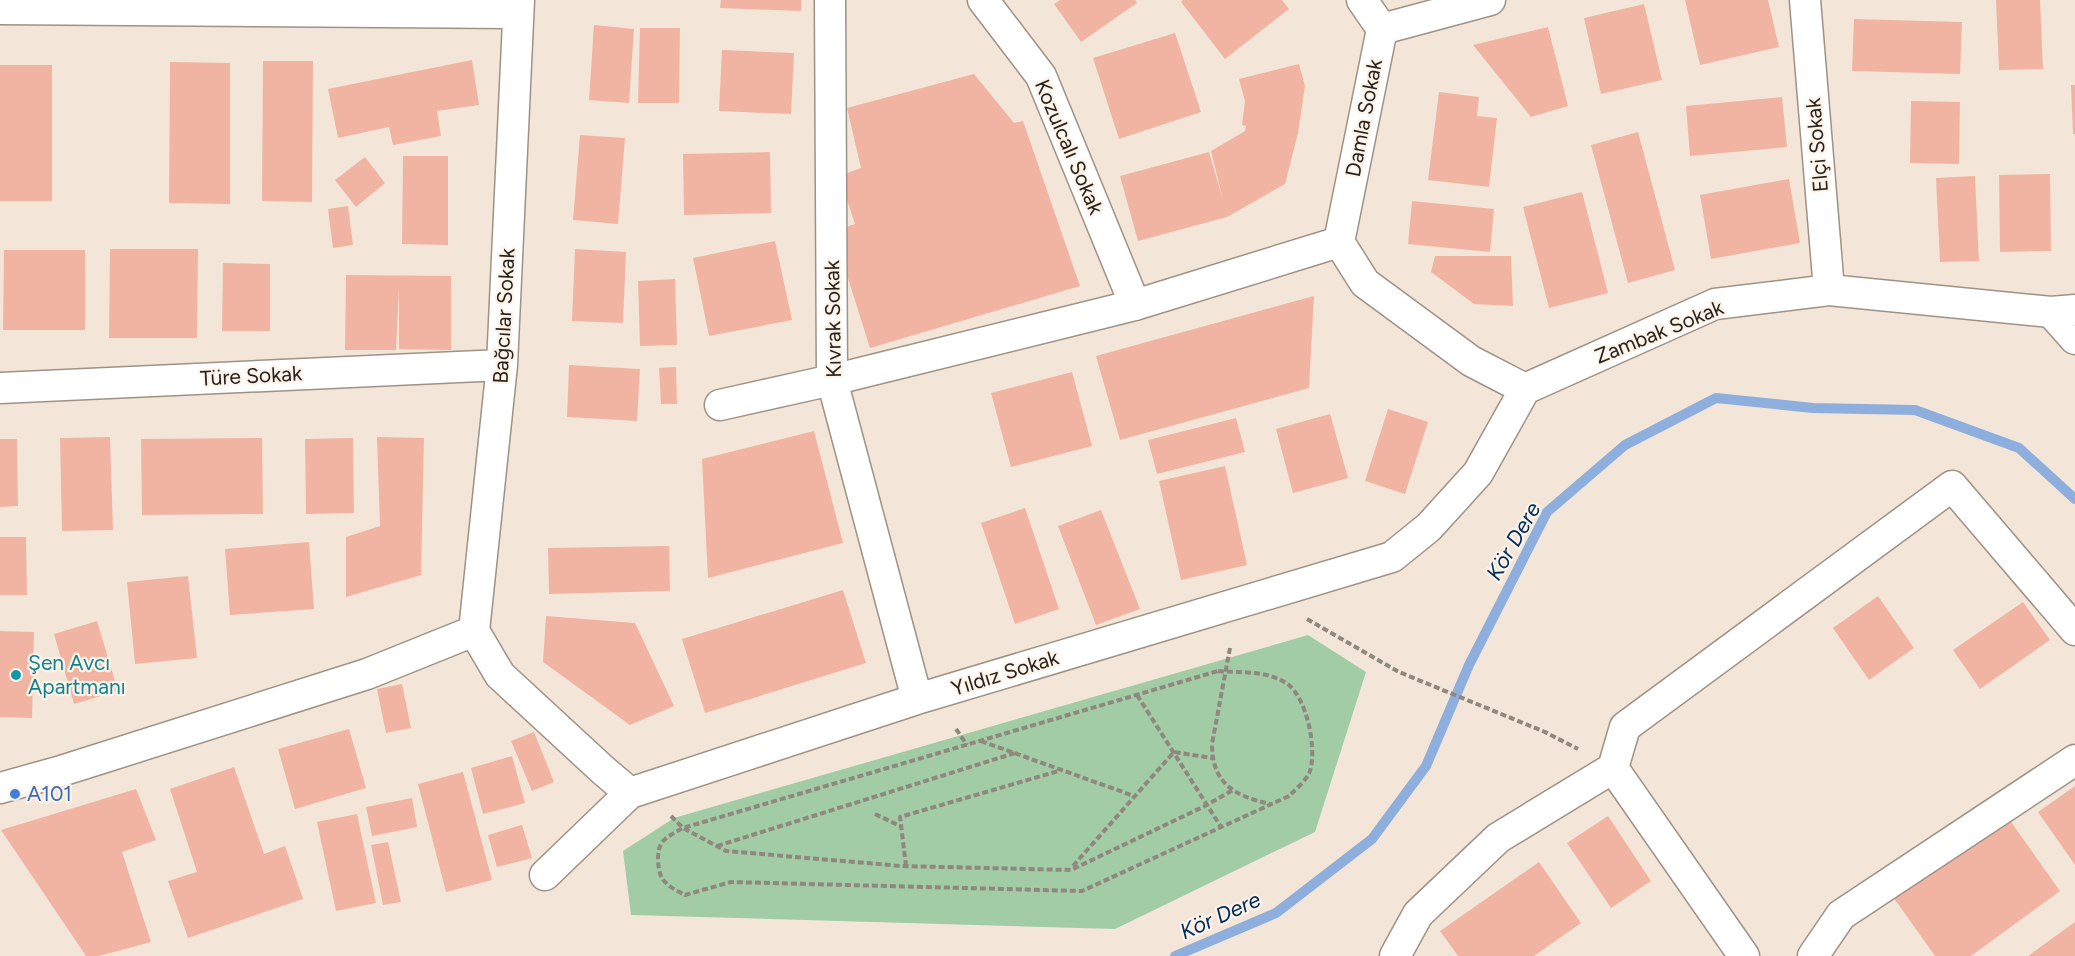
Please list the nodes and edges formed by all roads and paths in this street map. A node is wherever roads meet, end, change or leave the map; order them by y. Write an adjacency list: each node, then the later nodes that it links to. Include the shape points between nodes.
1 (830, 0): 15 (street, Kıvrak Sokak)
2 (983, 0): 11 (street, Kozulcalı Sokak, via 1041,76)
3 (1362, 0): 8 (street, Damla Sokak)
4 (1490, 0): 8 (street)
5 (1805, 0): 10 (street, Elçi Sokak)
6 (519, 7): 7 (street); 14 (street, Bağcılar Sokak)
7 (0, 9)
8 (1382, 29): 9 (street, Damla Sokak)
9 (1339, 242): 11 (street); 17 (street, via 1365,283 1471,361)
10 (1829, 290): 12 (street, Zambak Sokak); 17 (street, Zambak Sokak, via 1715,304)
11 (1135, 305): 15 (street)
12 (2063, 311): 13 (street)
13 (2075, 339)
14 (502, 365): 16 (street, Türe Sokak); 21 (street, Bağcılar Sokak)
15 (832, 380): 18 (street); 25 (street, Kıvrak Sokak)
16 (0, 388)
17 (1525, 389): 19 (street, Yıldız Sokak, via 1478,474 1429,527 1392,557)
18 (720, 405)
19 (1264, 595): 25 (street, Yıldız Sokak); 27 (path, via 1399,672)
20 (2075, 630): 34 (street, via 1952,486 1625,727)
21 (474, 631): 36 (street, via 367,674); 38 (street, via 500,675)
22 (1230, 648): 23 (path)
23 (1227, 671): 24 (path); 32 (path); 40 (path, via 1268,675 1288,684 1307,716 1311,733 1310,771 1289,796)
24 (1137, 695): 28 (path); 30 (path)
25 (917, 699): 38 (street, Yıldız Sokak)
26 (956, 729): 29 (path)
27 (1545, 732)
28 (981, 740): 29 (path); 31 (path)
29 (967, 745): 46 (path)
30 (1174, 752): 32 (path); 39 (path); 41 (path)
31 (1015, 753): 35 (path); 47 (path)
32 (1212, 758): 37 (path, via 1221,779)
33 (2075, 760): 53 (street, via 1840,915)
34 (1613, 768): 51 (street, via 1498,838 1418,914); 52 (street)
35 (1062, 770): 39 (path); 44 (path, via 900,818)
36 (0, 788)
37 (1233, 790): 40 (path); 41 (path)
38 (630, 792): 50 (street)
39 (1134, 796): 49 (path)
40 (1272, 804): 45 (path)
41 (1207, 805): 45 (path); 49 (path)
42 (668, 814): 46 (path)
43 (875, 814): 44 (path)
44 (901, 827): 48 (path)
45 (1221, 827): 46 (path, via 1082,891 731,882 685,895 662,878 658,864 662,842)
46 (683, 828): 47 (path)
47 (716, 846): 48 (path)
48 (906, 866): 49 (path)
49 (1071, 870)
50 (545, 875)
51 (1395, 956)
52 (1744, 956)
53 (1813, 956)

